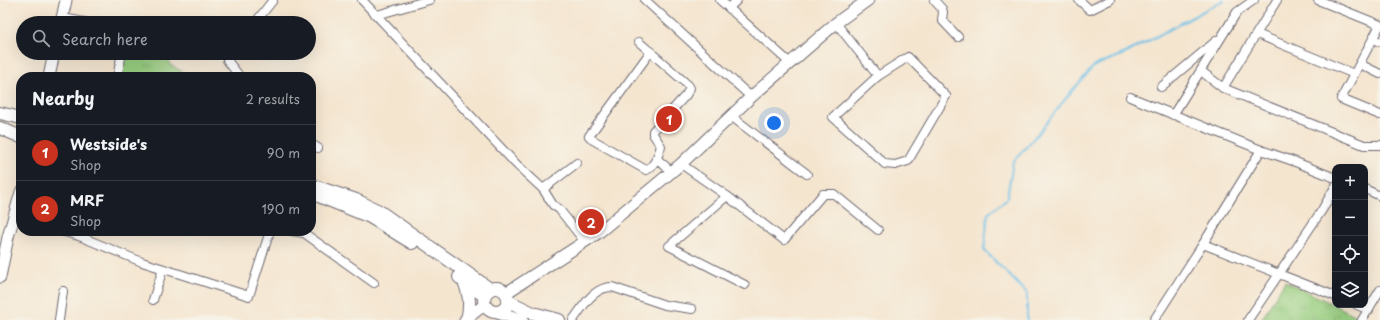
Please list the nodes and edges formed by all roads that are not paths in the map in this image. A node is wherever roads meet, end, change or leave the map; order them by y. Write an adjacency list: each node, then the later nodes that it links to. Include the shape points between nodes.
1 (66, 0): 16 (main road)
2 (273, 0): 17 (street)
3 (362, 0): 18 (street)
4 (428, 0): 18 (street)
5 (645, 0): 41 (street)
6 (720, 0): 15 (street)
7 (737, 0): 15 (street)
8 (868, 0): 19 (main road)
9 (934, 0): 23 (street, via 942,9 942,20)
10 (1079, 0): 11 (street, via 1090,10)
11 (1110, 0)
12 (1254, 0): 22 (street, via 1237,12)
13 (1278, 0): 21 (street)
14 (1318, 0): 20 (street)
15 (729, 8): 30 (street)
16 (63, 16)
17 (260, 16)
18 (377, 16): 59 (street, via 517,166)
19 (836, 23): 30 (main road); 38 (street)
20 (1380, 25): 24 (street)
21 (1257, 34): 36 (street); 40 (street)
22 (1222, 36): 32 (street); 39 (street)
23 (958, 37)
24 (1376, 41): 31 (street)
25 (639, 42): 26 (street)
26 (650, 51): 52 (street, via 690,88 653,131 661,146); 52 (street, via 589,136 646,170)
27 (53, 60): 33 (main road)
28 (121, 60): 34 (street)
29 (227, 60): 35 (street)
30 (790, 63): 41 (main road)
31 (1360, 64): 36 (street); 37 (street)
32 (1201, 71): 40 (street); 44 (street)
33 (50, 72)
34 (118, 72)
35 (236, 72)
36 (1354, 74): 45 (street, via 1341,99)
37 (1380, 74)
38 (878, 76): 38 (street, via 832,117 885,164 895,165 908,161 946,96 908,57)
39 (1162, 87)
40 (1223, 88): 50 (street, via 1364,145)
41 (751, 97): 46 (main road)
42 (1130, 97): 44 (street)
43 (0, 113): 47 (main road)
44 (1173, 115): 51 (street)
45 (1380, 115)
46 (731, 116): 54 (main road); 56 (street)
47 (16, 117)
48 (0, 128): 49 (main road)
49 (16, 134)
50 (1380, 145)
51 (1261, 150): 57 (street); 71 (street)
52 (656, 158): 55 (street)
53 (577, 163): 59 (street)
54 (681, 164): 55 (main road); 63 (street)
55 (672, 172): 70 (main road)
56 (807, 174)
57 (1332, 177)
58 (316, 187): 81 (main road, via 356,200 379,212)
59 (543, 189): 70 (street, via 553,205)
60 (1368, 190): 64 (street)
61 (1332, 192): 73 (street)
62 (316, 196): 75 (main road, via 370,217 407,240)
63 (727, 196): 66 (street, via 784,240 823,194 834,194); 77 (street, via 670,246)
64 (1380, 196)
65 (16, 221): 74 (main road)
66 (878, 230)
67 (84, 236): 72 (street)
68 (268, 236): 72 (street, via 249,296)
69 (308, 236): 76 (street)
70 (585, 242): 82 (main road)
71 (1203, 244): 73 (street); 93 (street)
72 (163, 269): 83 (street)
73 (1279, 274): 80 (street); 94 (street)
74 (0, 277)
75 (463, 281): 81 (main road); 88 (main road, via 470,305)
76 (374, 283)
77 (745, 285)
78 (1380, 290): 86 (street)
79 (63, 291): 89 (street)
80 (1332, 295)
81 (486, 296): 82 (main road, via 497,287 503,290); 87 (main road, via 490,311); 88 (main road)
82 (507, 297): 87 (main road, via 504,308); 91 (main road, via 533,313)
83 (153, 300)
84 (1364, 308): 86 (street)
85 (692, 309): 92 (street, via 665,305 606,287 592,295)
86 (1369, 310): 95 (street)
87 (496, 312): 90 (main road)
88 (466, 319)
89 (59, 320)
90 (522, 320)
91 (559, 320)
92 (573, 320)
93 (1154, 320)
94 (1248, 320)
95 (1362, 320)

